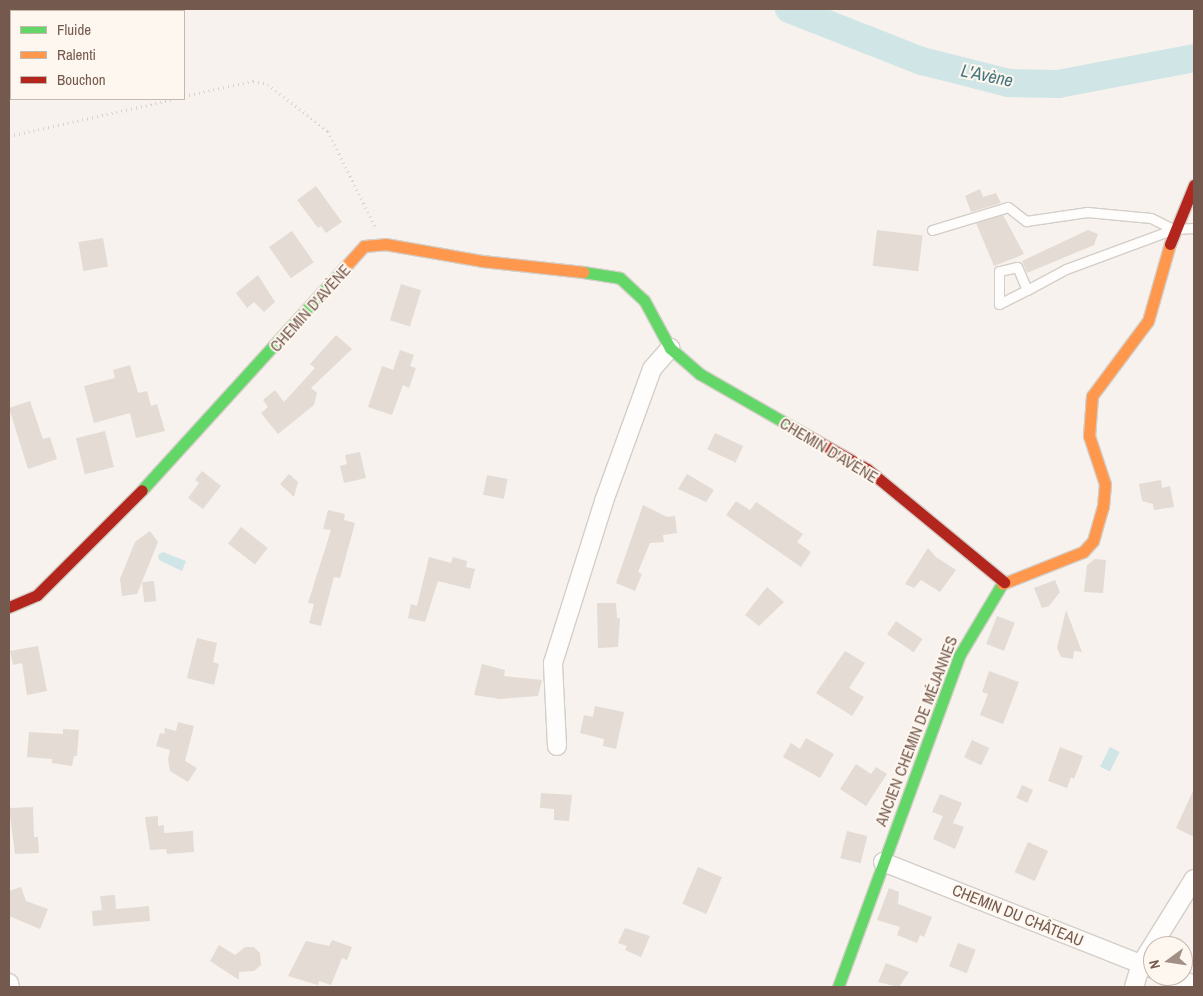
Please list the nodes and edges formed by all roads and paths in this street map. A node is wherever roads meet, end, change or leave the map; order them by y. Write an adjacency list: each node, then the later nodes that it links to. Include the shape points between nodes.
1 (185, 96): 8 (path, via 253,81 268,84 328,131)
2 (170, 100): 3 (path)
3 (9, 136)
4 (1194, 185): 6 (street)
5 (1194, 228): 6 (lane)
6 (1174, 229): 7 (lane, via 1151,218 1087,212 1026,221 1008,207); 9 (lane, via 1066,269); 11 (street, via 1148,322 1092,396 1089,436 1105,484 1103,507 1092,541 1083,552)
7 (932, 230)
8 (385, 244): 10 (street, CHEMIN D'AVÈNE, via 482,261 620,278 644,300); 12 (street, CHEMIN D'AVÈNE, via 364,246 163,469 37,595)
9 (1028, 290)
10 (670, 348): 11 (street, CHEMIN D'AVÈNE, via 700,374 867,470); 13 (street, via 652,369 604,501 553,663)
11 (1004, 582): 14 (street, ANCIEN CHEMIN DE MÉJANNES, via 959,656)
12 (9, 607)
13 (557, 746)
14 (883, 862): 17 (street, CHEMIN DU CHÂTEAU); 21 (street, ANCIEN CHEMIN DE MÉJANNES)
15 (1194, 879): 16 (street)
16 (1163, 936)
17 (1143, 964)
18 (1143, 972): 22 (street)
19 (9, 982): 20 (street)
20 (10, 987)
21 (838, 987)
22 (1134, 987)

